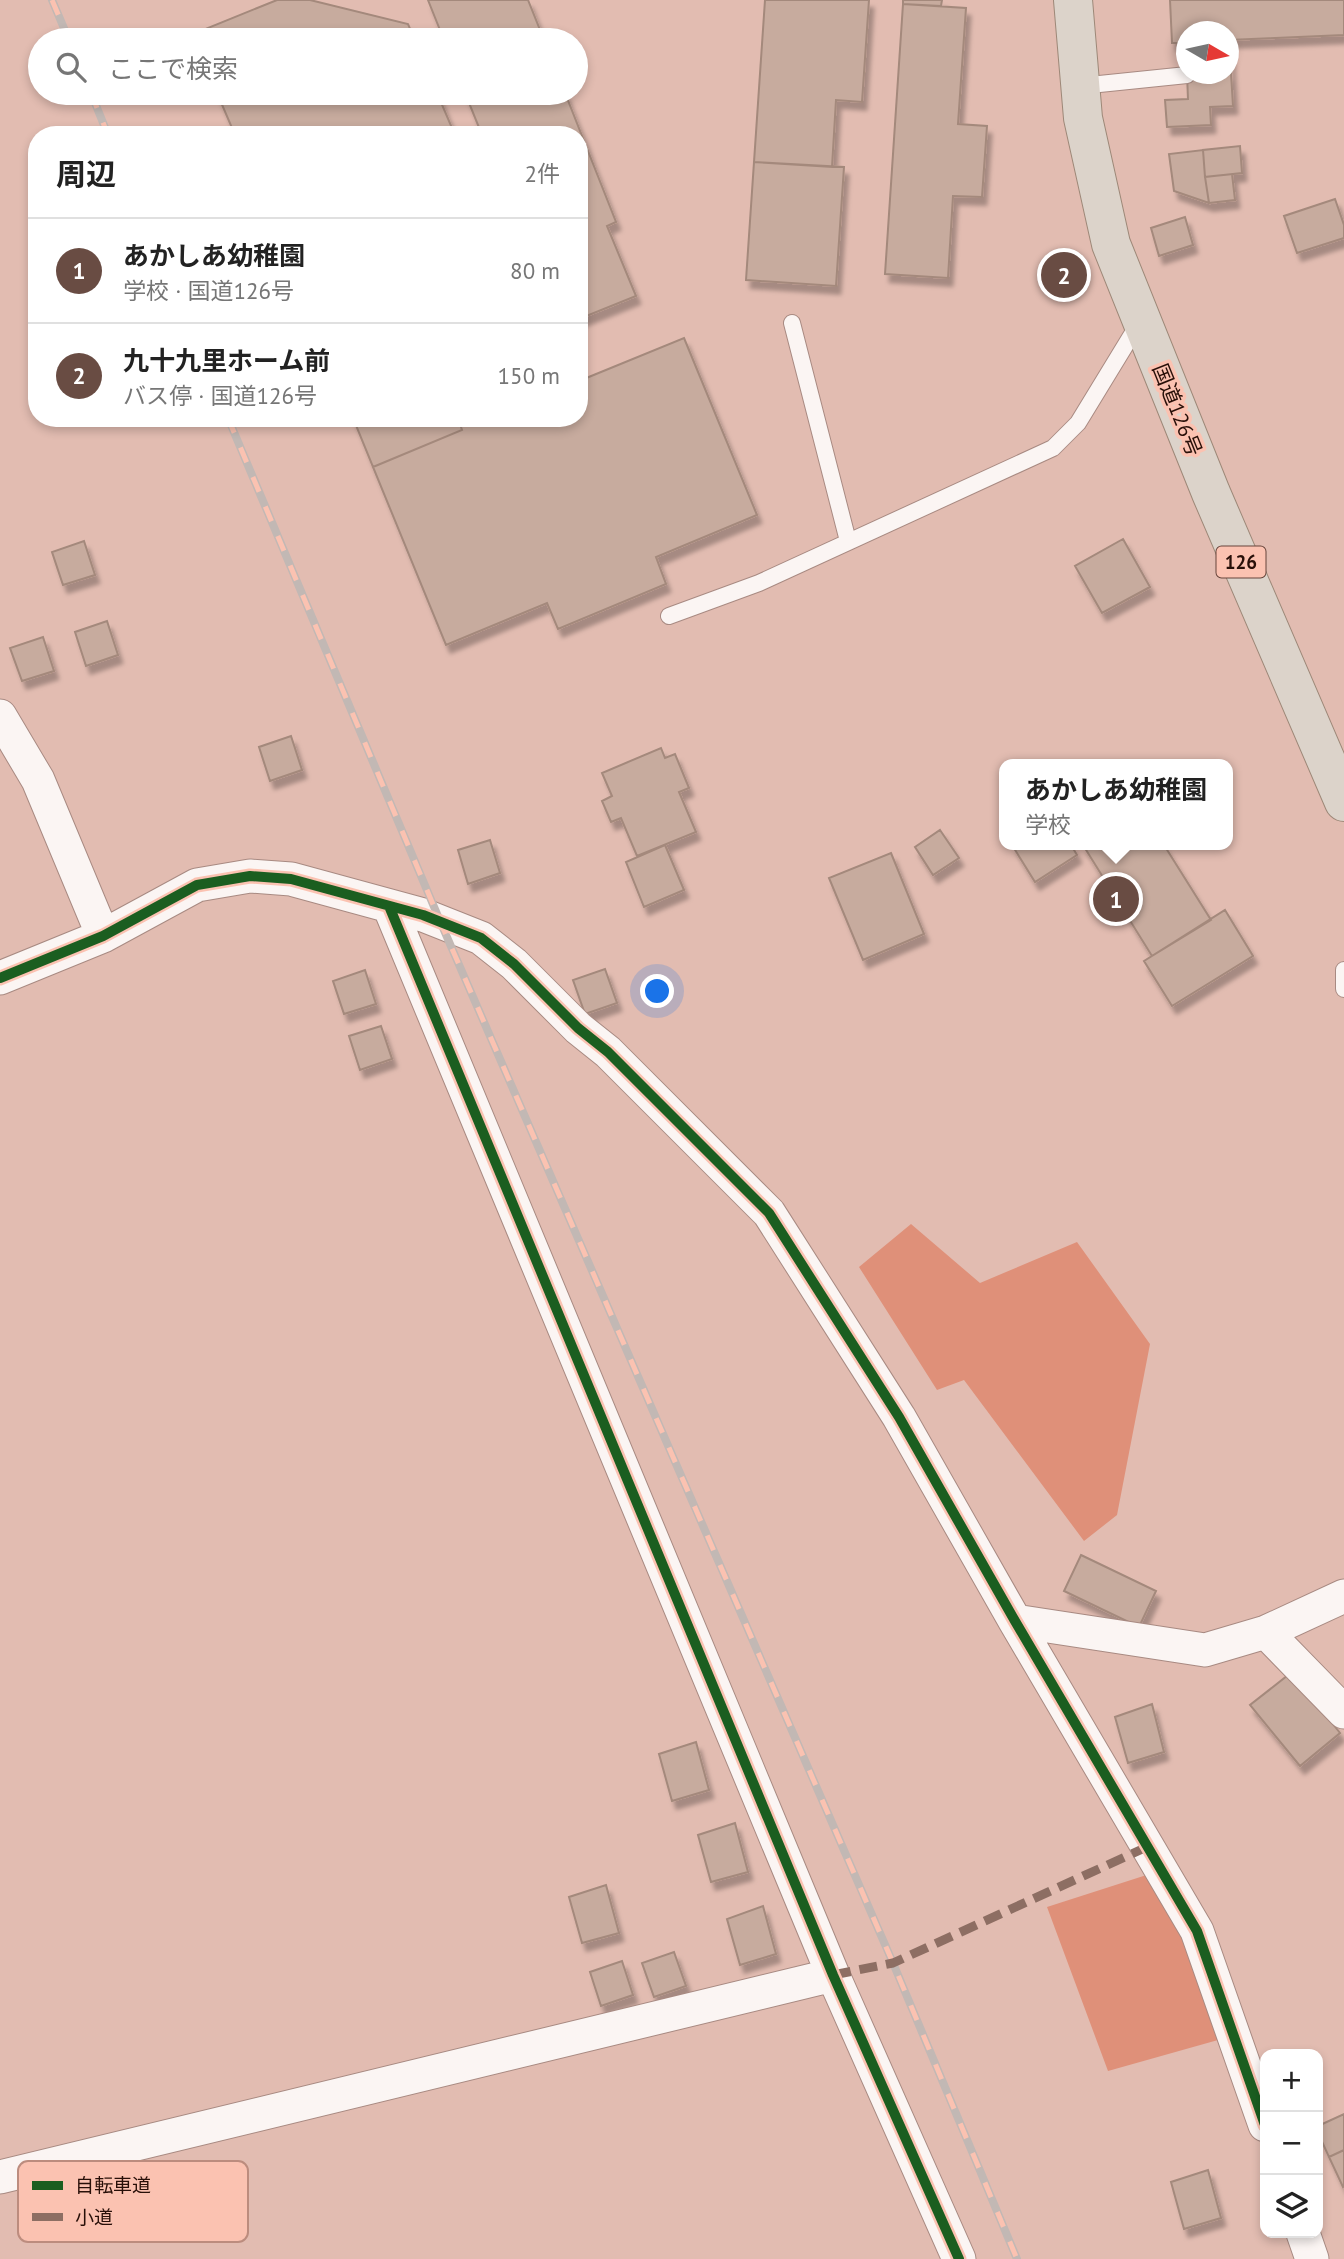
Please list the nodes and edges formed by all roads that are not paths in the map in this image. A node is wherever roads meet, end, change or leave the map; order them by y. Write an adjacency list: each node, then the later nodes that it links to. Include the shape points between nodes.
1 (1073, 0): 3 (highway, 国道126号 / 126)
2 (1176, 76): 3 (lane)
3 (1080, 86): 4 (highway, 国道126号 / 126, via 1111,244)
4 (1141, 320): 6 (lane, via 1078,423 1053,448); 9 (highway, 国道126号 / 126)
5 (792, 323): 6 (lane)
6 (848, 541): 7 (lane, via 759,583)
7 (669, 615)
8 (0, 716): 11 (street, via 38,780)
9 (1344, 802)
10 (389, 906): 11 (street, via 291,880 250,876 197,885); 16 (street, via 481,938 514,964 769,1213 899,1417); 19 (street)
11 (103, 936): 13 (street)
12 (1344, 970): 14 (lane)
13 (0, 978)
14 (1343, 989)
15 (1344, 1596): 17 (street)
16 (1015, 1621): 17 (street, via 1205,1650); 20 (street, via 1197,1931)
17 (1266, 1632): 18 (street)
18 (1344, 1712)
19 (833, 1975): 21 (street); 25 (street)
20 (1260, 2112)
21 (66, 2161)
22 (18, 2173): 23 (street)
23 (0, 2177)
24 (1305, 2238): 26 (street)
25 (959, 2259)
26 (1312, 2259)

